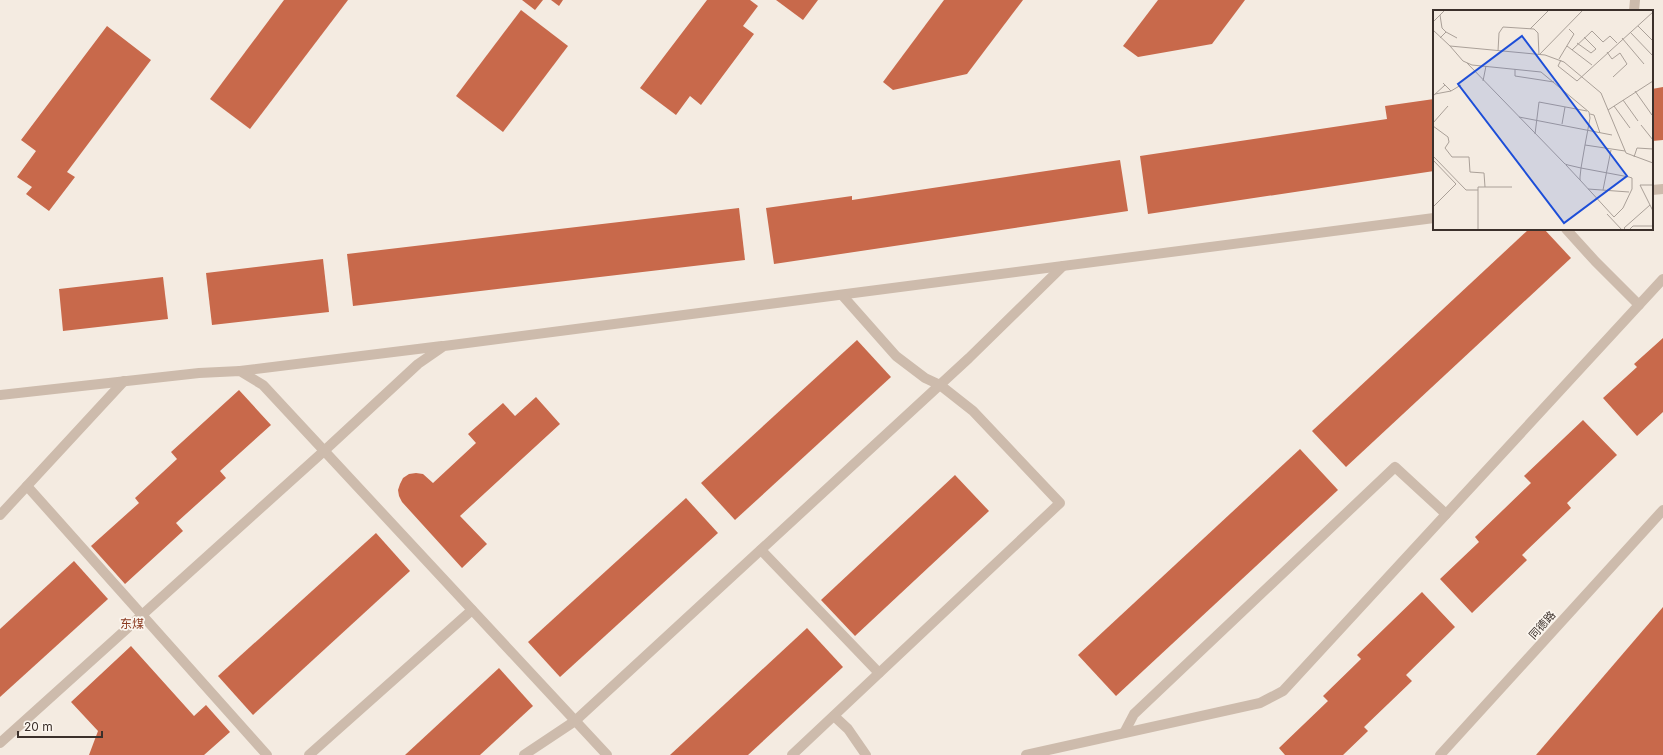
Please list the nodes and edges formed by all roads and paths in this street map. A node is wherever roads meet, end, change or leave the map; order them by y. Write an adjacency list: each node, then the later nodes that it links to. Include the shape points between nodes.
1 (1635, 0): 2 (street)
2 (1634, 10)
3 (1663, 189): 4 (street)
4 (1653, 190)
5 (1433, 218): 7 (street)
6 (1567, 230): 10 (street)
7 (1063, 266): 9 (street); 14 (street)
8 (1663, 279): 10 (street)
9 (842, 295): 11 (street); 14 (street, via 896,356 925,378)
10 (1639, 305): 19 (street)
11 (444, 346): 12 (street); 16 (street, via 418,364)
12 (240, 371): 13 (street); 16 (street, via 263,385)
13 (124, 381): 15 (street); 17 (street)
14 (940, 385): 21 (street); 24 (street, via 973,411 1060,503)
15 (0, 396)
16 (324, 451): 22 (street); 23 (street)
17 (27, 486): 20 (street); 23 (street)
18 (1663, 510): 36 (street, 同德路)
19 (1446, 514): 27 (street, via 1283,691 1260,703); 27 (street, via 1395,467 1134,714)
20 (0, 515)
21 (762, 550): 24 (street); 26 (street)
22 (472, 610): 26 (street); 30 (street)
23 (141, 616): 28 (street); 29 (street)
24 (880, 673): 25 (street)
25 (834, 716): 33 (street); 34 (street, via 848,729)
26 (575, 721): 31 (street); 32 (street)
27 (1124, 733): 35 (street)
28 (0, 743)
29 (267, 755)
30 (309, 755)
31 (524, 755)
32 (607, 755)
33 (792, 755)
34 (866, 755)
35 (1026, 755)
36 (1440, 755)

